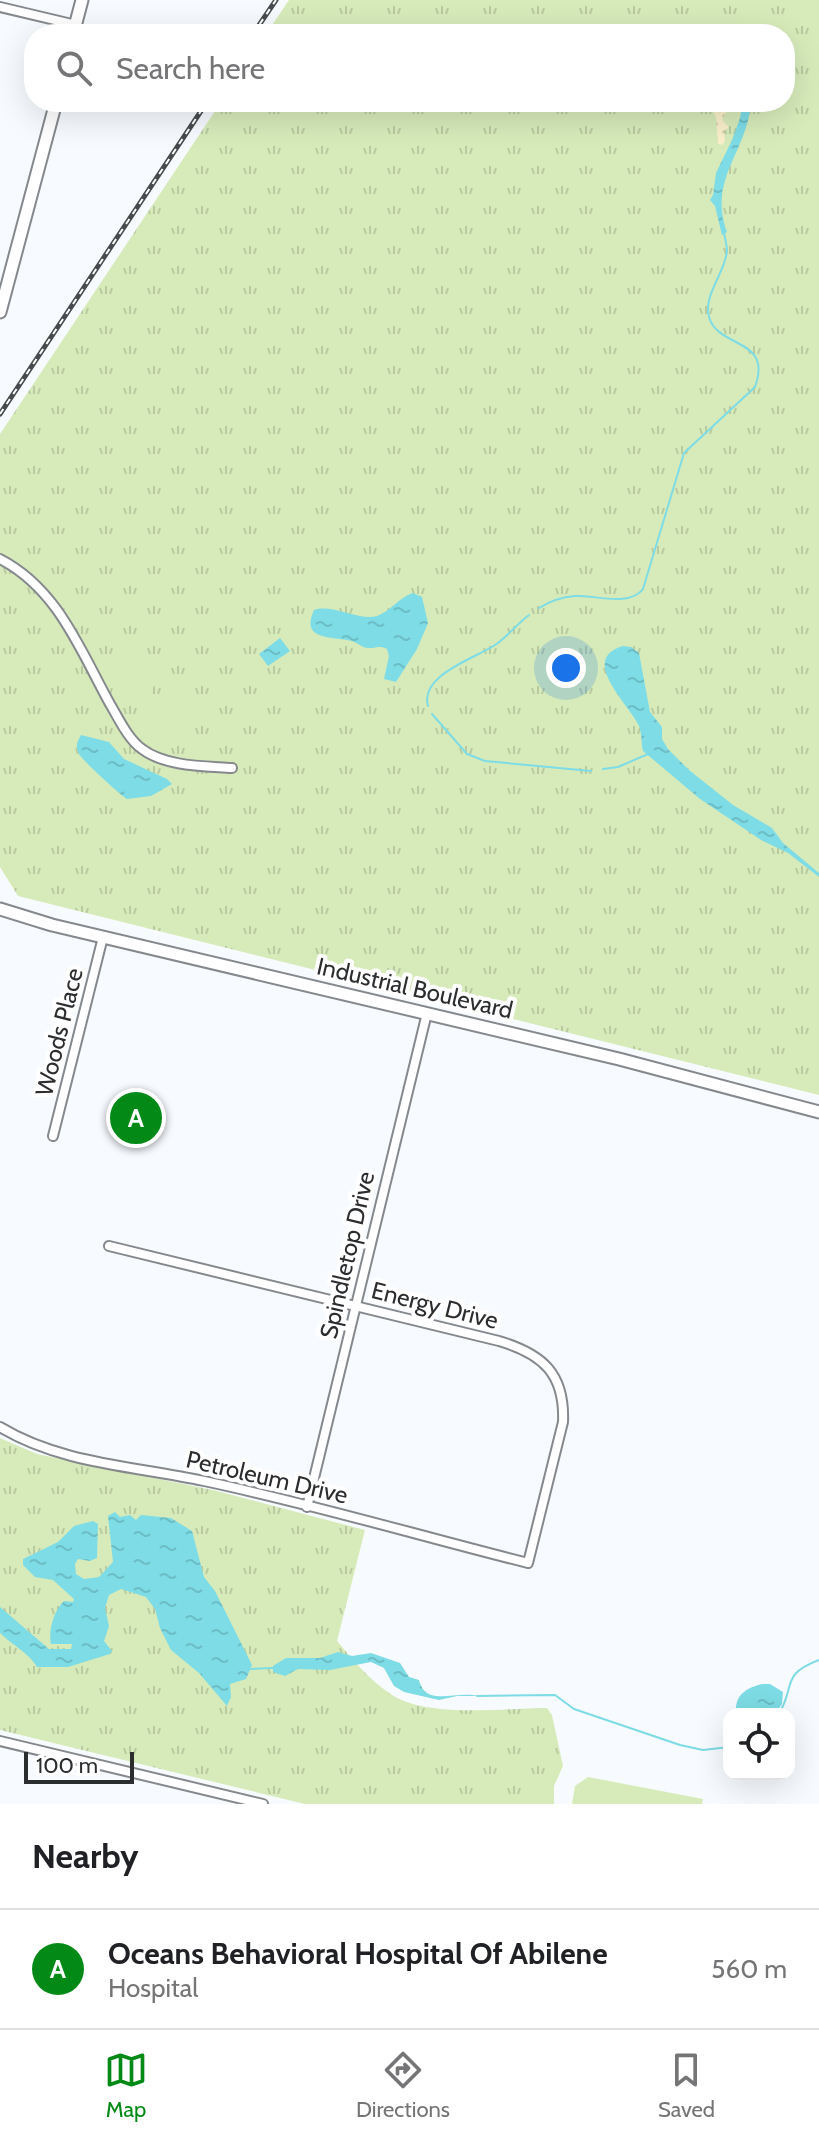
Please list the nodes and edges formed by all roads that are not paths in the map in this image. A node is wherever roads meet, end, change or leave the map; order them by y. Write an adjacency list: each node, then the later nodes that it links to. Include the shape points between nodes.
1 (82, 0): 4 (main road)
2 (0, 7): 3 (street)
3 (55, 24)
4 (76, 24)
5 (53, 112): 6 (main road)
6 (1, 303)
7 (0, 559): 8 (street, via 37,585 57,608 141,748 165,759)
8 (232, 768)
9 (0, 909): 10 (main road, Industrial Boulevard)
10 (103, 937): 11 (main road, Industrial Boulevard); 13 (street, Woods Place)
11 (427, 1013): 12 (main road, Industrial Boulevard); 15 (street, Spindletop Drive)
12 (819, 1112)
13 (53, 1136)
14 (109, 1246): 15 (street, Energy Drive)
15 (356, 1307): 17 (street, Spindletop Drive); 18 (street, Energy Drive, via 525,1349 553,1375 564,1403 563,1422)
16 (0, 1427): 17 (street, Petroleum Drive, via 60,1454)
17 (307, 1507): 18 (street, Petroleum Drive)
18 (528, 1563)
19 (0, 1741): 20 (street)
20 (263, 1804)

